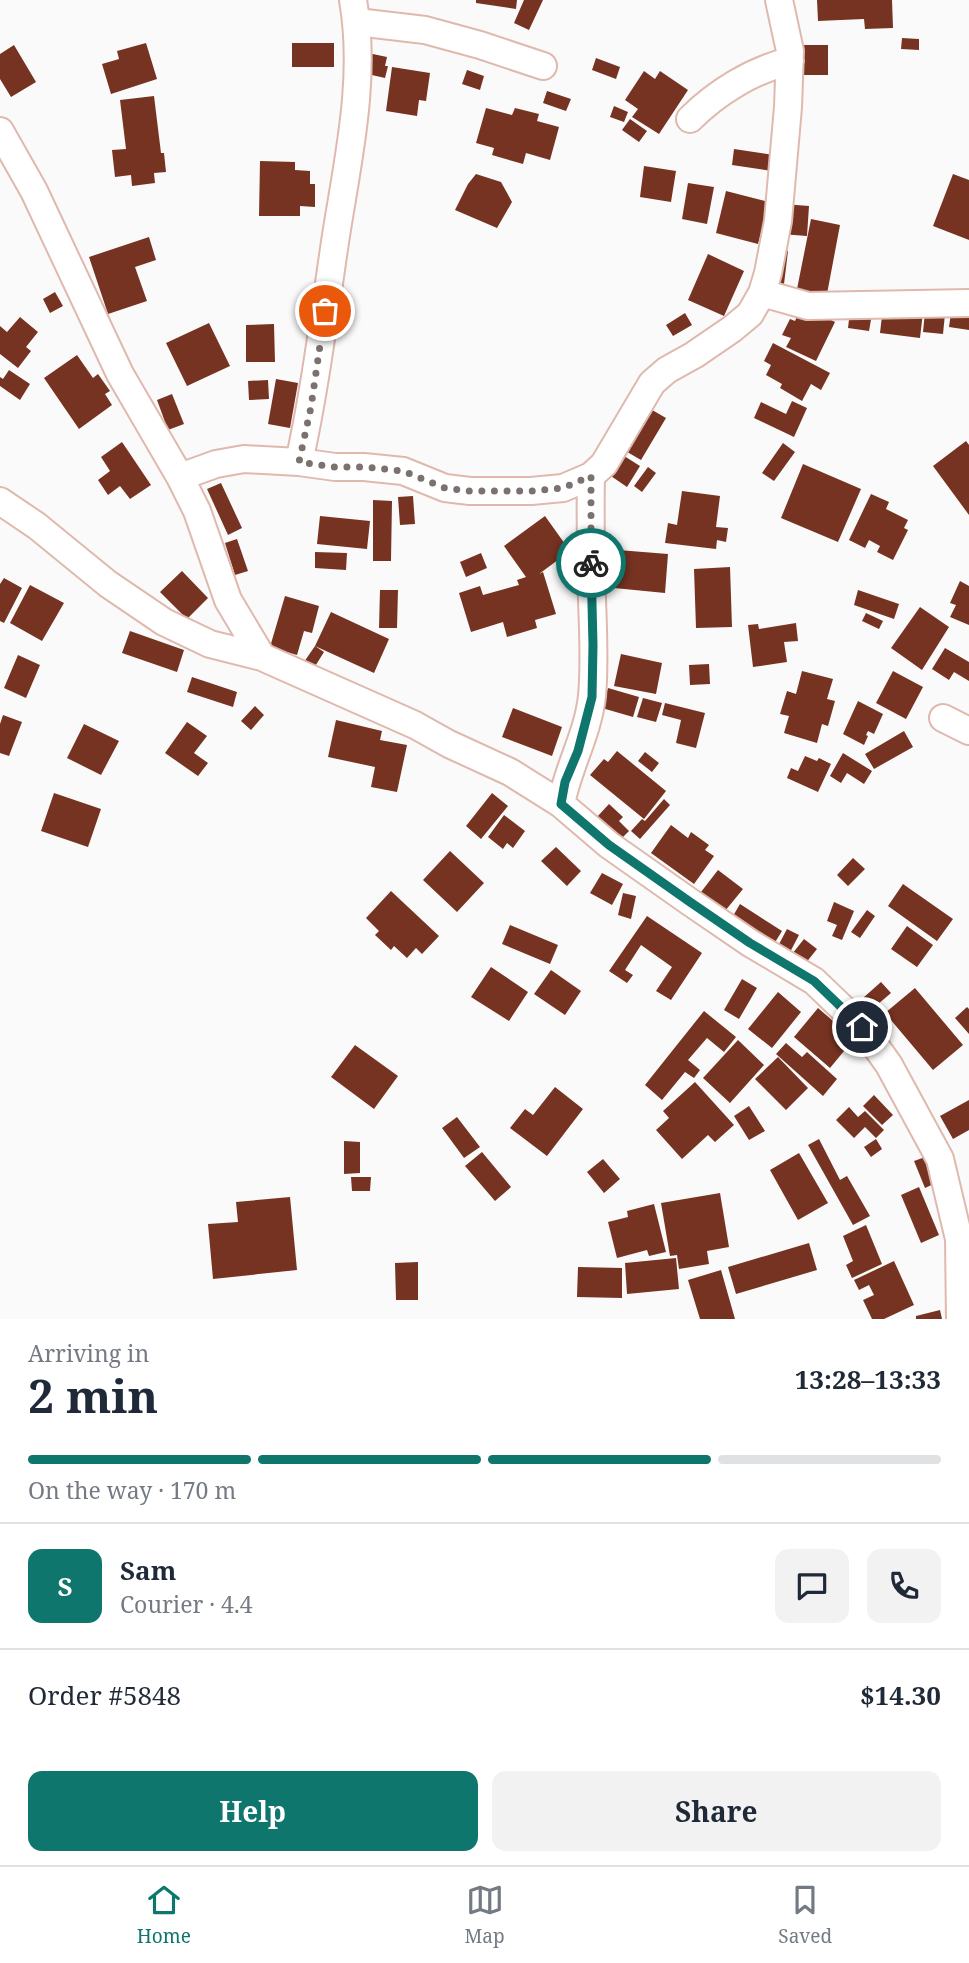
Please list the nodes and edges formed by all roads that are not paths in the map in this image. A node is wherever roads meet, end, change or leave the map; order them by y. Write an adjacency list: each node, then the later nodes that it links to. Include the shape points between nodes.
1 (779, 0): 4 (street)
2 (802, 0): 4 (street)
3 (355, 11): 5 (street); 10 (street, via 356,108)
4 (790, 56): 6 (street, via 719,94); 8 (street, via 778,221)
5 (543, 66)
6 (690, 119)
7 (0, 131): 12 (street, via 34,191 120,374)
8 (762, 293): 9 (street, via 807,306); 11 (street, via 750,314 732,329 652,383 604,464)
9 (969, 303)
10 (299, 462): 11 (street, via 403,471 445,488 470,491 563,488); 12 (street, via 233,460)
11 (591, 476): 17 (street, via 592,697)
12 (180, 477): 14 (street, via 228,600)
13 (0, 501): 14 (street, via 164,622 210,644)
14 (262, 657): 17 (street, via 415,725 510,772)
15 (943, 718): 16 (street)
16 (969, 731)
17 (561, 804): 18 (street, via 609,845 690,902 814,981 862,1027 889,1065 940,1159 959,1239)
18 (960, 1319)

